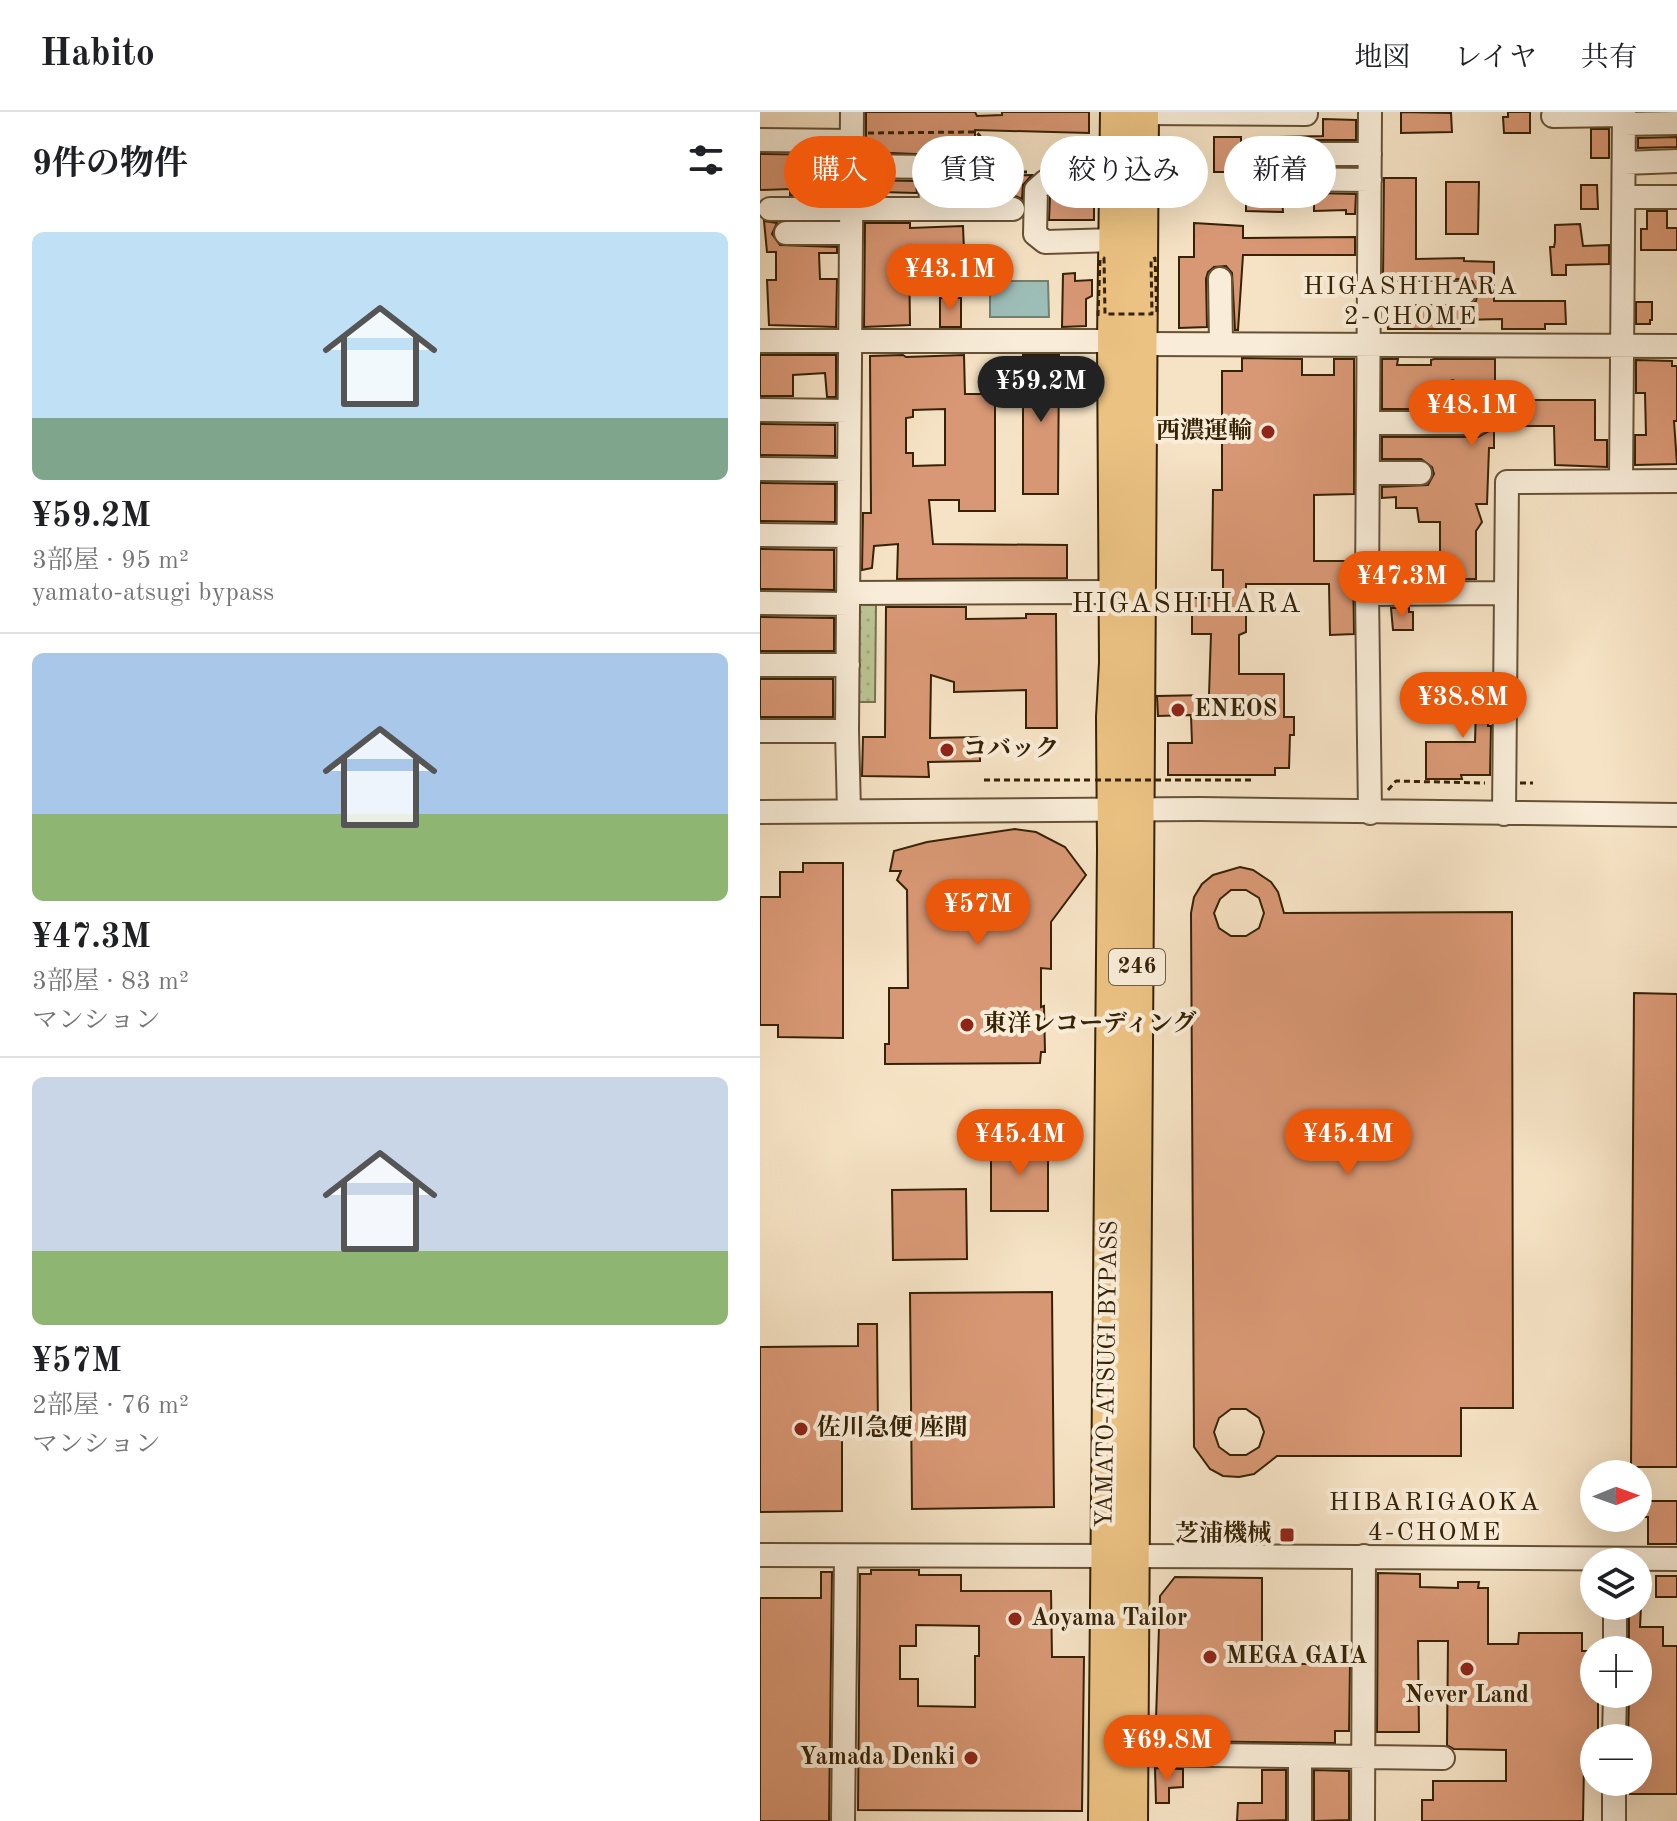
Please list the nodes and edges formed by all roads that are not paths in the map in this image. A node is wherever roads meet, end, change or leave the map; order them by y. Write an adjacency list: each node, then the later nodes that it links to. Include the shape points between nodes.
1 (1117, 112): 9 (highway, YAMATO-ATSUGI BYPASS / 246)
2 (1142, 112): 4 (street); 31 (highway, YAMATO-ATSUGI BYPASS / 246)
3 (1370, 112): 12 (street)
4 (1306, 114)
5 (1553, 116): 6 (street)
6 (1624, 117): 7 (street); 14 (street)
7 (1677, 123)
8 (852, 129): 10 (street)
9 (1116, 136)
10 (760, 140)
11 (1336, 154): 12 (street)
12 (1370, 154): 15 (street)
13 (1677, 161): 14 (street)
14 (1624, 163): 18 (street)
15 (1370, 180): 16 (street); 29 (street)
16 (1336, 182)
17 (1040, 186): 27 (street, via 1035,234 1041,241)
18 (1624, 197): 19 (street); 36 (street)
19 (1677, 197)
20 (931, 208): 23 (street); 24 (street)
21 (1115, 208): 27 (highway, YAMATO-ATSUGI BYPASS / 246)
22 (770, 209): 23 (street)
23 (851, 210): 26 (street)
24 (1002, 214)
25 (786, 233): 26 (street)
26 (851, 233): 33 (street)
27 (1115, 240): 31 (highway, YAMATO-ATSUGI BYPASS / 246)
28 (1220, 279): 34 (street)
29 (1370, 293): 30 (street); 35 (street)
30 (1464, 293)
31 (1118, 333): 33 (street); 34 (street); 52 (highway, YAMATO-ATSUGI BYPASS / 246); 61 (highway, YAMATO-ATSUGI BYPASS / 246)
32 (760, 341): 33 (street)
33 (851, 341): 40 (street)
34 (1221, 343): 35 (street)
35 (1370, 344): 36 (street); 41 (street)
36 (1624, 345): 37 (street); 48 (street)
37 (1677, 346)
38 (1452, 394): 42 (street)
39 (760, 410): 40 (street)
40 (849, 411): 45 (street)
41 (1369, 423): 42 (street); 46 (street)
42 (1452, 423): 43 (street)
43 (1477, 423)
44 (760, 469): 45 (street)
45 (849, 470): 51 (street)
46 (1368, 473): 47 (street); 54 (street)
47 (1420, 473)
48 (1621, 480): 49 (street); 53 (street, via 1507,482)
49 (1677, 481)
50 (760, 535): 51 (street)
51 (848, 536): 55 (street)
52 (1116, 592): 55 (street); 61 (highway, YAMATO-ATSUGI BYPASS / 246, via 1113,717)
53 (1505, 593): 54 (street); 65 (street)
54 (1367, 594): 62 (street)
55 (848, 598): 56 (street); 58 (street)
56 (760, 603)
57 (760, 665): 58 (street)
58 (848, 665): 60 (street)
59 (760, 731): 60 (street)
60 (847, 731): 63 (street)
61 (1137, 803): 62 (street); 63 (street); 69 (highway, YAMATO-ATSUGI BYPASS / 246)
62 (1376, 805): 65 (street)
63 (849, 811): 64 (street)
64 (760, 812)
65 (1504, 814): 66 (street)
66 (1677, 815)
67 (760, 1555): 68 (street)
68 (846, 1556): 69 (street); 80 (street)
69 (1119, 1556): 70 (street); 74 (highway, YAMATO-ATSUGI BYPASS / 246); 81 (highway, YAMATO-ATSUGI BYPASS / 246)
70 (1364, 1556): 71 (street); 76 (street)
71 (1580, 1559)
72 (1652, 1559): 73 (street)
73 (1677, 1559)
74 (1132, 1754): 75 (street); 82 (highway, YAMATO-ATSUGI BYPASS / 246)
75 (1300, 1756): 76 (street); 79 (street)
76 (1363, 1757): 77 (street); 83 (street)
77 (1443, 1758)
78 (1614, 1796): 84 (street)
79 (1300, 1819)
80 (843, 1821)
81 (1105, 1821)
82 (1131, 1821)
83 (1363, 1821)
84 (1614, 1821)

